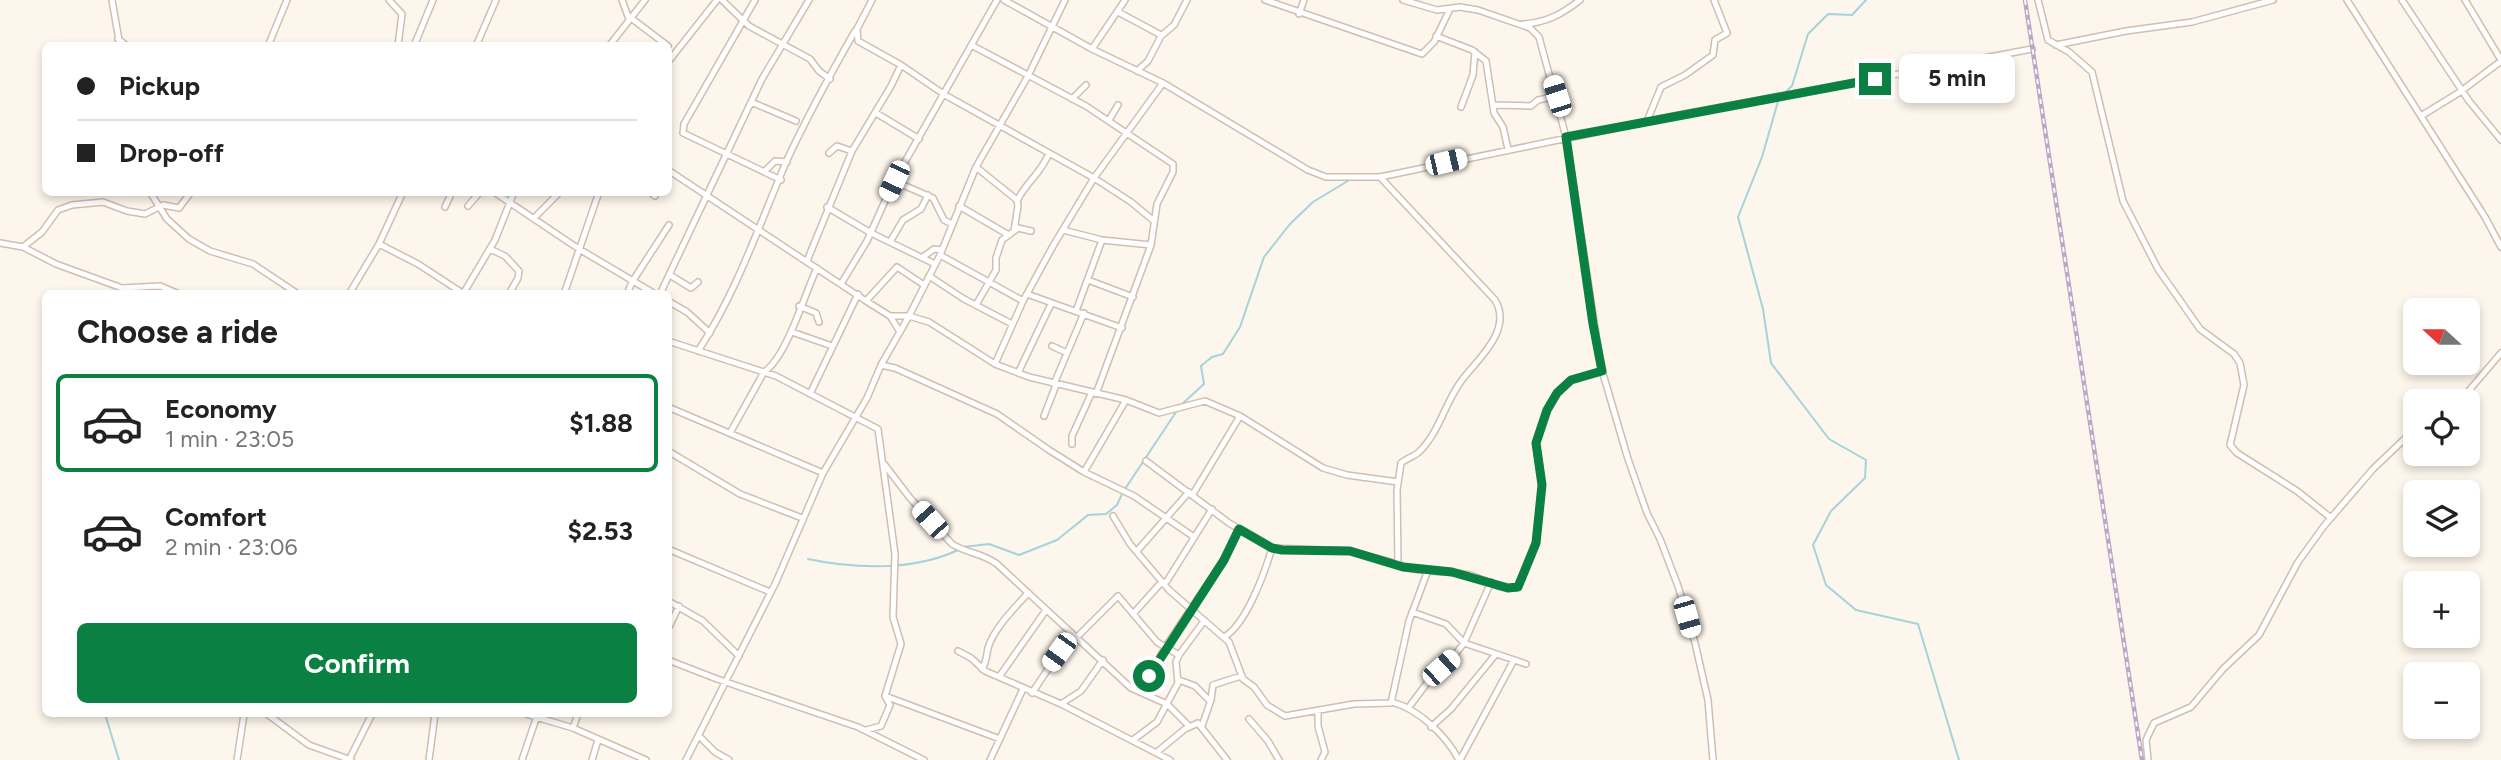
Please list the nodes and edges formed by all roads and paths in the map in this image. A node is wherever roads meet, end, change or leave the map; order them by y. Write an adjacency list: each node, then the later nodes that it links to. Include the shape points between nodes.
1 (112, 0): 40 (street)
2 (287, 0): 41 (street)
3 (389, 0): 42 (street, via 402,15)
4 (433, 0): 43 (street)
5 (496, 0): 44 (street)
6 (622, 0): 32 (street)
7 (645, 0): 32 (street)
8 (717, 0): 55 (street)
9 (722, 0): 33 (street)
10 (755, 0): 33 (street)
11 (809, 0): 47 (street)
12 (872, 0): 36 (street)
13 (997, 0): 50 (street)
14 (1065, 0): 35 (street)
15 (1125, 0): 30 (street)
16 (1187, 0): 37 (street, via 1174,25)
17 (1265, 0): 31 (street)
18 (1304, 0): 31 (street)
19 (1403, 0): 29 (street, via 1437,10)
20 (1580, 0): 34 (street, via 1542,22)
21 (1714, 0): 76 (street, via 1727,33 1715,40 1713,55 1661,87)
22 (2038, 0): 49 (street, via 2045,36)
23 (2273, 0): 28 (street)
24 (2347, 0): 73 (street)
25 (2402, 0): 64 (street)
26 (2465, 0): 57 (street)
27 (1008, 1): 35 (street)
28 (2247, 3): 49 (street, via 2230,13 2192,22)
29 (1450, 8): 34 (street, via 1465,7); 38 (street)
30 (1118, 12): 37 (street); 51 (street)
31 (1299, 13): 38 (street, via 1420,54)
32 (630, 19): 45 (street); 46 (street)
33 (744, 20): 47 (street); 84 (street, via 683,130 685,135)
34 (1520, 24): 66 (street, via 1539,37)
35 (1053, 25): 51 (street); 60 (street)
36 (857, 29): 39 (street); 48 (street)
37 (1161, 35): 59 (street)
38 (1436, 36): 54 (street)
39 (858, 41): 48 (street); 58 (street)
40 (119, 42)
41 (270, 42)
42 (399, 42)
43 (416, 42)
44 (478, 42)
45 (613, 42)
46 (662, 42)
47 (783, 44): 61 (street); 68 (street)
48 (848, 44): 61 (street)
49 (2056, 45): 207 (street, via 2092,72 2123,201 2158,269 2200,329 2240,363 2244,385 2229,440 2232,449)
50 (973, 46): 60 (street); 65 (street)
51 (1092, 49): 59 (street)
52 (2032, 49): 76 (street)
53 (672, 51): 55 (street)
54 (1475, 52): 70 (street, via 1487,62); 71 (street, via 1473,75)
55 (675, 54): 56 (street)
56 (672, 57)
57 (2501, 60): 64 (street)
58 (901, 65): 65 (street); 72 (street)
59 (1137, 71): 62 (street)
60 (1028, 76): 67 (street); 77 (street)
61 (830, 79): 87 (street)
62 (1163, 83): 78 (street); 91 (street, via 1315,173)
63 (1086, 85): 67 (street)
64 (2463, 89): 73 (street); 81 (street)
65 (945, 95): 77 (street); 80 (street)
66 (1557, 96): 70 (street, via 1531,106); 79 (street)
67 (1072, 99): 74 (street)
68 (751, 102): 75 (street); 84 (street)
69 (1118, 105): 74 (street)
70 (1493, 105): 82 (street)
71 (1461, 107)
72 (876, 113): 80 (street); 83 (street)
73 (2421, 116): 129 (street)
74 (1109, 120): 78 (street)
75 (796, 121)
76 (1647, 121): 79 (street)
77 (1000, 126): 86 (street); 88 (street)
78 (1128, 135): 92 (street); 114 (street, via 1173,164 1158,201)
79 (1566, 137): 82 (street); 181 (street)
80 (919, 139): 94 (street)
81 (2501, 140)
82 (1508, 149): 91 (street)
83 (852, 151): 85 (street, via 837,146); 112 (street)
84 (727, 152): 89 (street); 95 (street)
85 (829, 153)
86 (1049, 153): 92 (street); 106 (street)
87 (787, 162): 89 (street, via 775,161); 93 (street)
88 (976, 167): 106 (street); 110 (street)
89 (765, 171): 93 (street)
90 (672, 173): 95 (street)
91 (1380, 177): 201 (street, via 1495,300 1500,315 1492,344 1462,380 1433,435 1416,455 1402,461)
92 (1094, 178): 114 (street); 118 (street)
93 (780, 180): 120 (street)
94 (894, 181): 96 (street); 121 (street)
95 (705, 194): 120 (street); 137 (street)
96 (928, 195): 115 (street, via 944,220); 124 (street, via 921,209 903,220)
97 (153, 196): 111 (street)
98 (188, 196): 111 (street, via 179,208)
99 (401, 196): 126 (street)
100 (450, 196): 108 (street)
101 (477, 196): 109 (street)
102 (499, 196): 107 (street)
103 (512, 196): 107 (street)
104 (556, 196): 113 (street)
105 (598, 196): 131 (street)
106 (1017, 201): 117 (street)
107 (509, 203): 113 (street); 130 (street)
108 (444, 206)
109 (468, 206)
110 (959, 206): 115 (street); 122 (street)
111 (158, 207): 128 (street, via 145,214 103,202 72,205 58,210); 146 (street, via 198,245 253,264)
112 (827, 207): 121 (street); 134 (street)
113 (534, 218): 131 (street)
114 (1155, 223): 127 (street)
115 (952, 224): 132 (street)
116 (669, 225): 140 (street)
117 (1014, 230): 119 (street); 122 (street)
118 (1063, 230): 123 (street); 157 (street)
119 (1031, 231)
120 (759, 232): 134 (street); 172 (street)
121 (871, 233): 124 (street); 142 (street)
122 (1007, 234): 143 (street)
123 (1101, 240): 127 (street); 139 (street)
124 (890, 242): 133 (street)
125 (0, 243): 128 (street)
126 (379, 244): 147 (street); 148 (street)
127 (1151, 245): 156 (street)
128 (23, 247): 145 (street, via 122,288 160,286)
129 (2501, 247)
130 (490, 249): 149 (street); 150 (street, via 519,271)
131 (579, 249): 140 (street); 151 (street)
132 (941, 253): 133 (street, via 934,249); 135 (street); 143 (street)
133 (923, 257): 135 (street)
134 (807, 261): 136 (street)
135 (935, 264): 138 (street)
136 (817, 268): 142 (street); 162 (street)
137 (670, 275): 141 (street, via 690,287); 154 (street)
138 (929, 276): 144 (street); 161 (street)
139 (1088, 280): 156 (street); 163 (street)
140 (632, 282): 152 (street); 153 (street)
141 (698, 282)
142 (841, 284): 155 (street)
143 (990, 284): 157 (street); 161 (street)
144 (924, 285): 158 (street, via 898,267); 166 (street)
145 (170, 290)
146 (292, 290)
147 (351, 290)
148 (457, 290)
149 (465, 290)
150 (511, 290)
151 (565, 290)
152 (629, 290)
153 (649, 290)
154 (660, 290)
155 (858, 294): 158 (street); 174 (street)
156 (1133, 297): 169 (street)
157 (1025, 298): 160 (street); 168 (street)
158 (866, 301): 165 (street)
159 (672, 303): 172 (street)
160 (1051, 304): 163 (street); 183 (street)
161 (976, 305): 168 (street)
162 (799, 306): 167 (street, via 816,313); 170 (street)
163 (1076, 311): 164 (street)
164 (1084, 313): 169 (street); 177 (street)
165 (890, 316): 166 (street); 171 (street)
166 (909, 316): 171 (street); 179 (street, via 929,322)
167 (819, 322)
168 (1012, 324): 179 (street)
169 (1122, 328): 186 (street)
170 (792, 332): 174 (street); 182 (street)
171 (900, 332): 180 (street)
172 (710, 333): 176 (street)
173 (672, 342): 176 (street)
174 (832, 346): 187 (street)
175 (1052, 346): 177 (street)
176 (698, 351): 182 (street)
177 (1068, 353): 184 (street)
178 (2501, 353): 185 (street)
179 (995, 364): 183 (street)
180 (881, 365): 192 (street); 199 (street, via 979,404)
181 (1602, 371): 215 (street, via 1571,380 1547,410 1536,443 1542,485 1536,543 1517,587); 287 (street, via 1631,468 1665,549 1695,643 1708,700)
182 (764, 372): 187 (street); 193 (street)
183 (1018, 373): 184 (street)
184 (1055, 385): 186 (street); 190 (street)
185 (2470, 389)
186 (1094, 393): 188 (street); 195 (street)
187 (810, 394): 192 (street)
188 (1126, 401): 191 (street, via 1159,413 1205,401); 199 (street)
189 (672, 409): 193 (street)
190 (1044, 416)
191 (1240, 416): 201 (street, via 1323,468); 202 (street)
192 (855, 417): 197 (street, via 878,429); 200 (street)
193 (730, 433): 200 (street)
194 (2403, 440): 207 (street)
195 (1072, 444)
196 (672, 453): 205 (street, via 740,494)
197 (883, 461): 218 (street, via 952,544 988,558); 247 (street, via 895,554 893,617 901,644)
198 (1146, 461): 202 (street)
199 (1084, 472): 206 (street, via 1134,496)
200 (823, 473): 205 (street)
201 (1398, 482): 213 (street)
202 (1191, 493): 203 (street); 206 (street)
203 (1212, 509): 208 (street); 209 (street)
204 (1113, 516): 212 (street)
205 (802, 517): 217 (street)
206 (1165, 518): 209 (street); 212 (street)
207 (2331, 518): 288 (street, via 2298,562 2259,635 2192,707 2152,726 2146,740)
208 (1239, 529): 210 (street); 221 (street)
209 (1194, 537): 216 (street)
210 (1272, 548): 213 (street, via 1350,551); 228 (street, via 1261,584 1235,628)
211 (672, 551): 217 (street)
212 (1137, 551): 216 (street)
213 (1398, 564): 214 (street)
214 (1428, 570): 215 (street); 223 (street)
215 (1491, 582): 229 (street)
216 (1164, 583): 221 (street); 224 (street)
217 (771, 592): 234 (street)
218 (1028, 593): 222 (street); 239 (street, via 1002,624)
219 (672, 603): 220 (street)
220 (679, 606): 225 (street); 234 (street, via 703,621)
221 (1192, 608): 226 (street); 230 (street)
222 (1046, 610): 227 (street); 241 (street)
223 (1412, 612): 229 (street, via 1446,624); 249 (street)
224 (1133, 614): 227 (street, via 1116,596); 230 (street)
225 (672, 621)
226 (1204, 621): 228 (street); 233 (street)
227 (1075, 635): 235 (street); 246 (street)
228 (1224, 637): 240 (street)
229 (1464, 643): 232 (street); 252 (street)
230 (1166, 646): 233 (street); 245 (street)
231 (958, 651): 239 (street)
232 (1496, 654): 236 (street); 264 (street)
233 (1179, 655): 242 (street)
234 (739, 656): 243 (street)
235 (1103, 660): 245 (street); 250 (street, via 1081,691)
236 (1514, 660): 238 (street); 286 (street)
237 (672, 662): 243 (street)
238 (1526, 664)
239 (982, 669): 241 (street)
240 (1241, 676): 248 (street, via 1213,685); 253 (street, via 1279,715)
241 (999, 677): 244 (street)
242 (1179, 680): 248 (street, via 1195,686); 251 (street)
243 (725, 682): 266 (street); 267 (street)
244 (1023, 689): 246 (street); 268 (street)
245 (1140, 692): 251 (street)
246 (1032, 693): 250 (street)
247 (884, 696): 266 (street, via 890,705 883,722); 268 (street)
248 (1210, 701): 263 (street)
249 (1392, 702): 252 (street); 253 (street)
250 (1061, 704): 270 (street)
251 (1167, 704): 262 (street); 270 (street, via 1155,725)
252 (1409, 707): 264 (street)
253 (1318, 711): 272 (street)
254 (244, 717): 273 (street)
255 (271, 717): 274 (street, via 309,745)
256 (371, 717): 274 (street)
257 (435, 717): 275 (street)
258 (537, 717): 276 (street)
259 (540, 717): 265 (street)
260 (577, 717): 265 (street)
261 (1249, 719): 285 (street)
262 (1189, 726): 263 (street); 271 (street)
263 (1202, 726): 284 (street)
264 (1431, 727): 286 (street)
265 (573, 728): 269 (street)
266 (866, 730): 281 (street)
267 (699, 736): 279 (street); 280 (street)
268 (1000, 739): 282 (street)
269 (598, 740): 277 (street); 278 (street)
270 (1133, 740): 271 (street)
271 (1157, 752): 283 (street)
272 (1325, 758)
273 (237, 760)
274 (350, 760)
275 (429, 760)
276 (522, 760)
277 (592, 760)
278 (646, 760)
279 (685, 760)
280 (729, 760)
281 (925, 760)
282 (990, 760)
283 (1170, 760)
284 (1227, 760)
285 (1279, 760)
286 (1460, 760)
287 (1713, 760)
288 (2148, 760)

